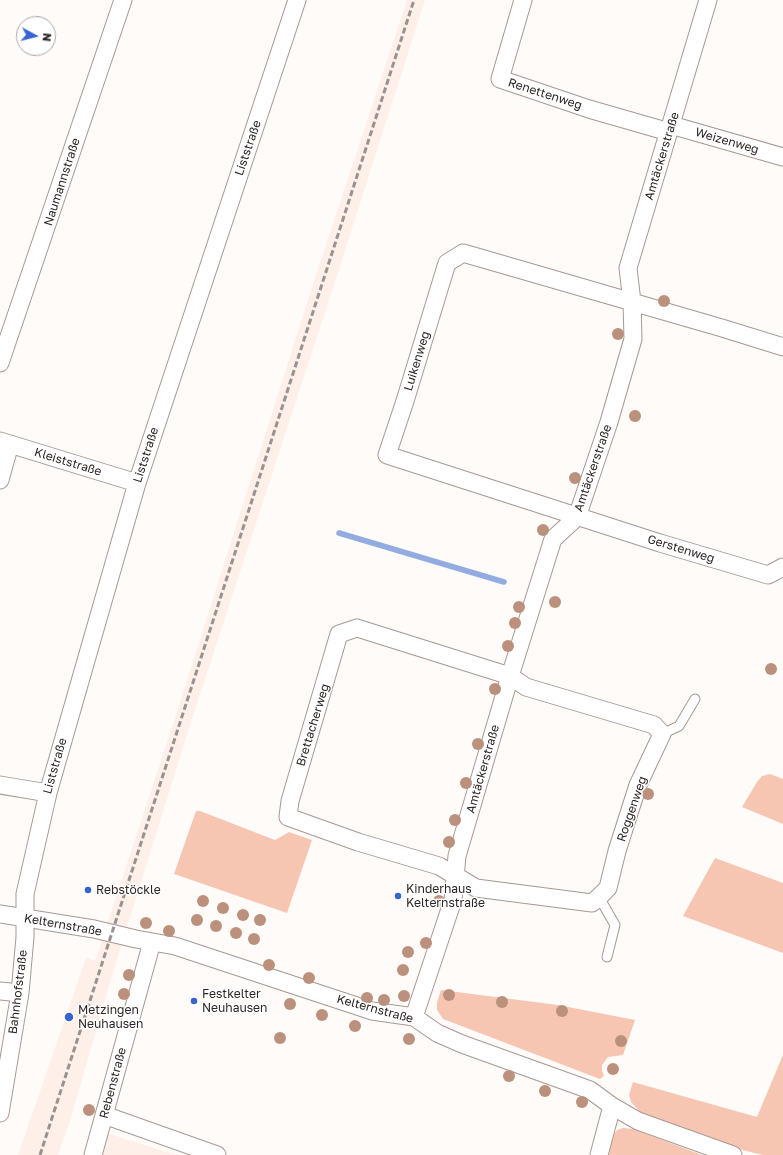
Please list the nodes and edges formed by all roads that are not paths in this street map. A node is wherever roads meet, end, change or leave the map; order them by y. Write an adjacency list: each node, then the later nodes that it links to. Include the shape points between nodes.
1 (123, 0): 9 (street, Naumannstraße)
2 (297, 0): 12 (street, Liststraße)
3 (523, 0): 5 (street, Renettenweg, via 500,79 589,109)
4 (708, 0): 5 (street, Amtäckerstraße)
5 (670, 129): 6 (street, Weizenweg); 7 (street, Amtäckerstraße, via 628,268)
6 (783, 157)
7 (632, 302): 8 (street); 13 (street, Amtäckerstraße, via 633,339 609,422); 13 (street, Luikenweg, via 463,253 447,263 387,455)
8 (783, 347)
9 (0, 363)
10 (5, 442): 11 (street); 12 (street, Kleiststraße)
11 (0, 480)
12 (137, 483): 19 (street, Liststraße)
13 (577, 516): 14 (street, Gerstenweg, via 768,575); 15 (street, Amtäckerstraße, via 553,539)
14 (783, 567)
15 (510, 676): 17 (street, via 526,687 654,726); 20 (street, Amtäckerstraße, via 457,856); 20 (street, Brettacherweg, via 357,628 340,634 290,800 288,817 358,842 439,866)
16 (694, 699): 17 (lane, via 679,726)
17 (662, 734): 21 (street, Roggenweg, via 638,785 608,888)
18 (0, 784): 19 (street)
19 (48, 793): 23 (street, Liststraße, via 25,894)
20 (455, 876): 21 (street, via 476,888 592,903); 28 (street, Amtäckerstraße, via 453,900)
21 (599, 897): 25 (lane, via 615,925)
22 (0, 914): 23 (street, Kelternstraße)
23 (25, 918): 24 (street, Kelternstraße, via 94,929); 27 (street, Bahnhofstraße)
24 (152, 942): 28 (street, Kelternstraße, via 175,946 372,1011); 31 (street, Rebenstraße)
25 (607, 957)
26 (0, 991): 27 (street)
27 (20, 993): 30 (street, Bahnhofstraße)
28 (414, 1017): 29 (street, Kelternstraße, via 437,1033 462,1044 590,1090)
29 (612, 1106): 34 (street); 35 (street, Kelternstraße, via 638,1121)
30 (0, 1112)
31 (104, 1115): 32 (street, Rebenstraße); 33 (street)
32 (93, 1155)
33 (217, 1155)
34 (599, 1155)
35 (733, 1155)

